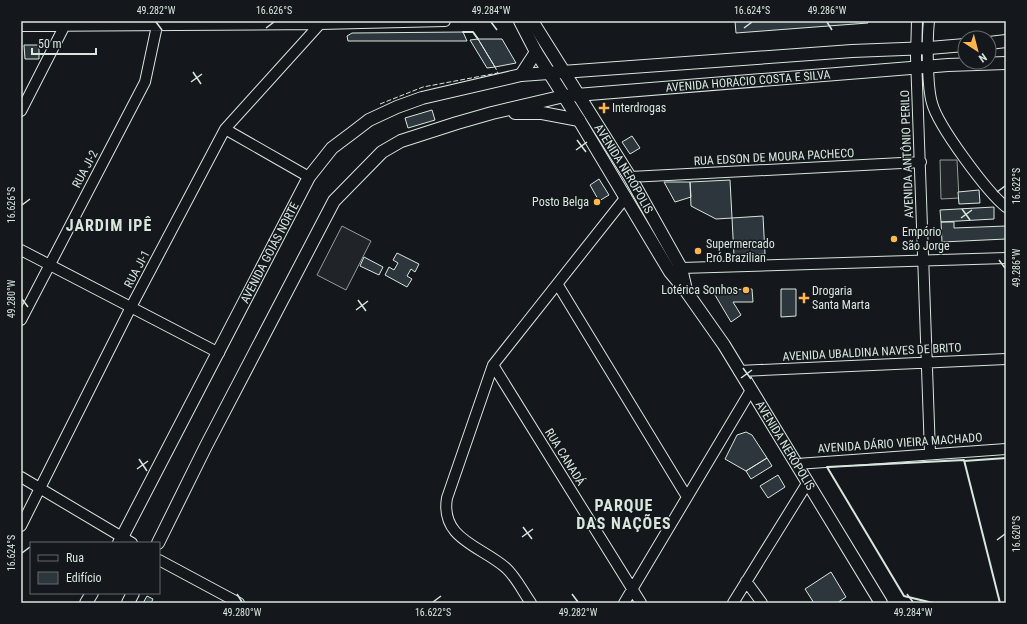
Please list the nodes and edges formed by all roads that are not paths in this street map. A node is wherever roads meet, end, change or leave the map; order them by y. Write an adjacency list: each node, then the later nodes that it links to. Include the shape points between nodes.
1 (445, 21): 7 (street)
2 (520, 21): 13 (main road, AVENIDA NERÓPOLIS)
3 (532, 21): 14 (main road, AVENIDA NERÓPOLIS)
4 (917, 21): 11 (street, AVENIDA ANTÔNIO PERILO)
5 (929, 21): 12 (street)
6 (157, 23): 7 (street); 8 (street); 38 (street, RUA JI-2, via 145,82)
7 (320, 24): 29 (street, RUA JI-1)
8 (65, 25): 9 (street); 26 (street)
9 (21, 26)
10 (957, 46): 12 (main road, AVENIDA HORÁCIO COSTA E SILVA)
11 (917, 48): 12 (main road, AVENIDA HORÁCIO COSTA E SILVA); 16 (street, AVENIDA ANTÔNIO PERILO); 18 (main road, AVENIDA HORÁCIO COSTA E SILVA)
12 (929, 48): 17 (street)
13 (536, 52): 20 (main road, AVENIDA NERÓPOLIS); 21 (main road)
14 (555, 58): 18 (main road); 19 (main road, AVENIDA NERÓPOLIS)
15 (1006, 63): 17 (main road, AVENIDA HORÁCIO COSTA E SILVA)
16 (917, 67): 17 (main road, AVENIDA HORÁCIO COSTA E SILVA); 22 (main road, AVENIDA HORÁCIO COSTA E SILVA); 25 (street, AVENIDA ANTÔNIO PERILO)
17 (929, 67): 24 (street)
18 (588, 70): 19 (main road, AVENIDA HORÁCIO COSTA E SILVA)
19 (564, 72): 20 (main road, AVENIDA HORÁCIO COSTA E SILVA); 22 (main road, AVENIDA NERÓPOLIS)
20 (550, 73): 21 (main road, AVENIDA HORÁCIO COSTA E SILVA); 23 (main road, AVENIDA NERÓPOLIS)
21 (521, 75): 31 (main road, AVENIDA GOIÁS NORTE, via 397,106 369,120 332,148)
22 (578, 94): 23 (main road, AVENIDA HORÁCIO COSTA E SILVA); 32 (main road, AVENIDA NERÓPOLIS)
23 (564, 96): 27 (main road, AVENIDA HORÁCIO COSTA E SILVA); 28 (main road, AVENIDA NERÓPOLIS)
24 (932, 103): 25 (street); 34 (street, via 955,144 981,181)
25 (919, 107): 30 (street, AVENIDA ANTÔNIO PERILO)
26 (21, 111)
27 (492, 113): 28 (main road, via 542,112); 60 (main road, via 401,141 382,152 334,201)
28 (579, 120): 33 (main road, AVENIDA NERÓPOLIS)
29 (224, 128): 31 (street); 43 (street, RUA JI-1)
30 (921, 162): 32 (street, RUA EDSON DE MOURA PACHECO); 37 (street, AVENIDA ANTÔNIO PERILO)
31 (309, 177): 45 (main road, AVENIDA GOIÁS NORTE)
32 (630, 177): 39 (main road, AVENIDA NERÓPOLIS)
33 (626, 197): 40 (main road, AVENIDA NERÓPOLIS); 41 (street)
34 (1006, 207)
35 (21, 250): 38 (street)
36 (1006, 258): 37 (street)
37 (924, 261): 39 (street); 47 (street, AVENIDA ANTÔNIO PERILO)
38 (50, 265): 43 (street); 44 (street, RUA JI-2)
39 (681, 268): 40 (street); 42 (main road, AVENIDA NERÓPOLIS)
40 (670, 272): 42 (main road, AVENIDA NERÓPOLIS)
41 (558, 285): 48 (street); 57 (street)
42 (686, 291): 49 (main road, AVENIDA NERÓPOLIS)
43 (131, 307): 45 (street); 56 (street, RUA JI-1)
44 (21, 320)
45 (219, 353): 59 (main road, AVENIDA GOIÁS NORTE, via 174,434)
46 (1006, 359): 47 (street, AVENIDA UBALDINA NAVES DE BRITO)
47 (926, 361): 49 (street, AVENIDA UBALDINA NAVES DE BRITO); 52 (street, AVENIDA ANTÔNIO PERILO)
48 (493, 365): 63 (street, RUA CANADÁ); 69 (street, via 447,498 445,511 448,521 459,536 506,568)
49 (739, 371): 50 (main road, AVENIDA NERÓPOLIS)
50 (750, 390): 53 (main road, AVENIDA NERÓPOLIS); 57 (street)
51 (1006, 449): 52 (street, AVENIDA DÁRIO VIEIRA MACHADO)
52 (930, 453): 53 (street, AVENIDA DÁRIO VIEIRA MACHADO)
53 (797, 464): 55 (main road, AVENIDA NERÓPOLIS)
54 (21, 477): 56 (street)
55 (808, 482): 62 (street); 74 (main road, AVENIDA NERÓPOLIS)
56 (42, 488): 58 (street, RUA JI-1); 59 (street)
57 (687, 497): 63 (street)
58 (21, 526)
59 (124, 541)
60 (158, 542)
61 (160, 561): 68 (street)
62 (746, 581): 72 (street); 73 (street)
63 (632, 589): 70 (street); 71 (street, RUA CANADÁ)
64 (91, 594): 66 (main road)
65 (132, 594): 67 (main road)
66 (86, 603)
67 (128, 603)
68 (237, 603)
69 (531, 603)
70 (624, 603)
71 (640, 603)
72 (733, 603)
73 (762, 603)
74 (881, 603)

